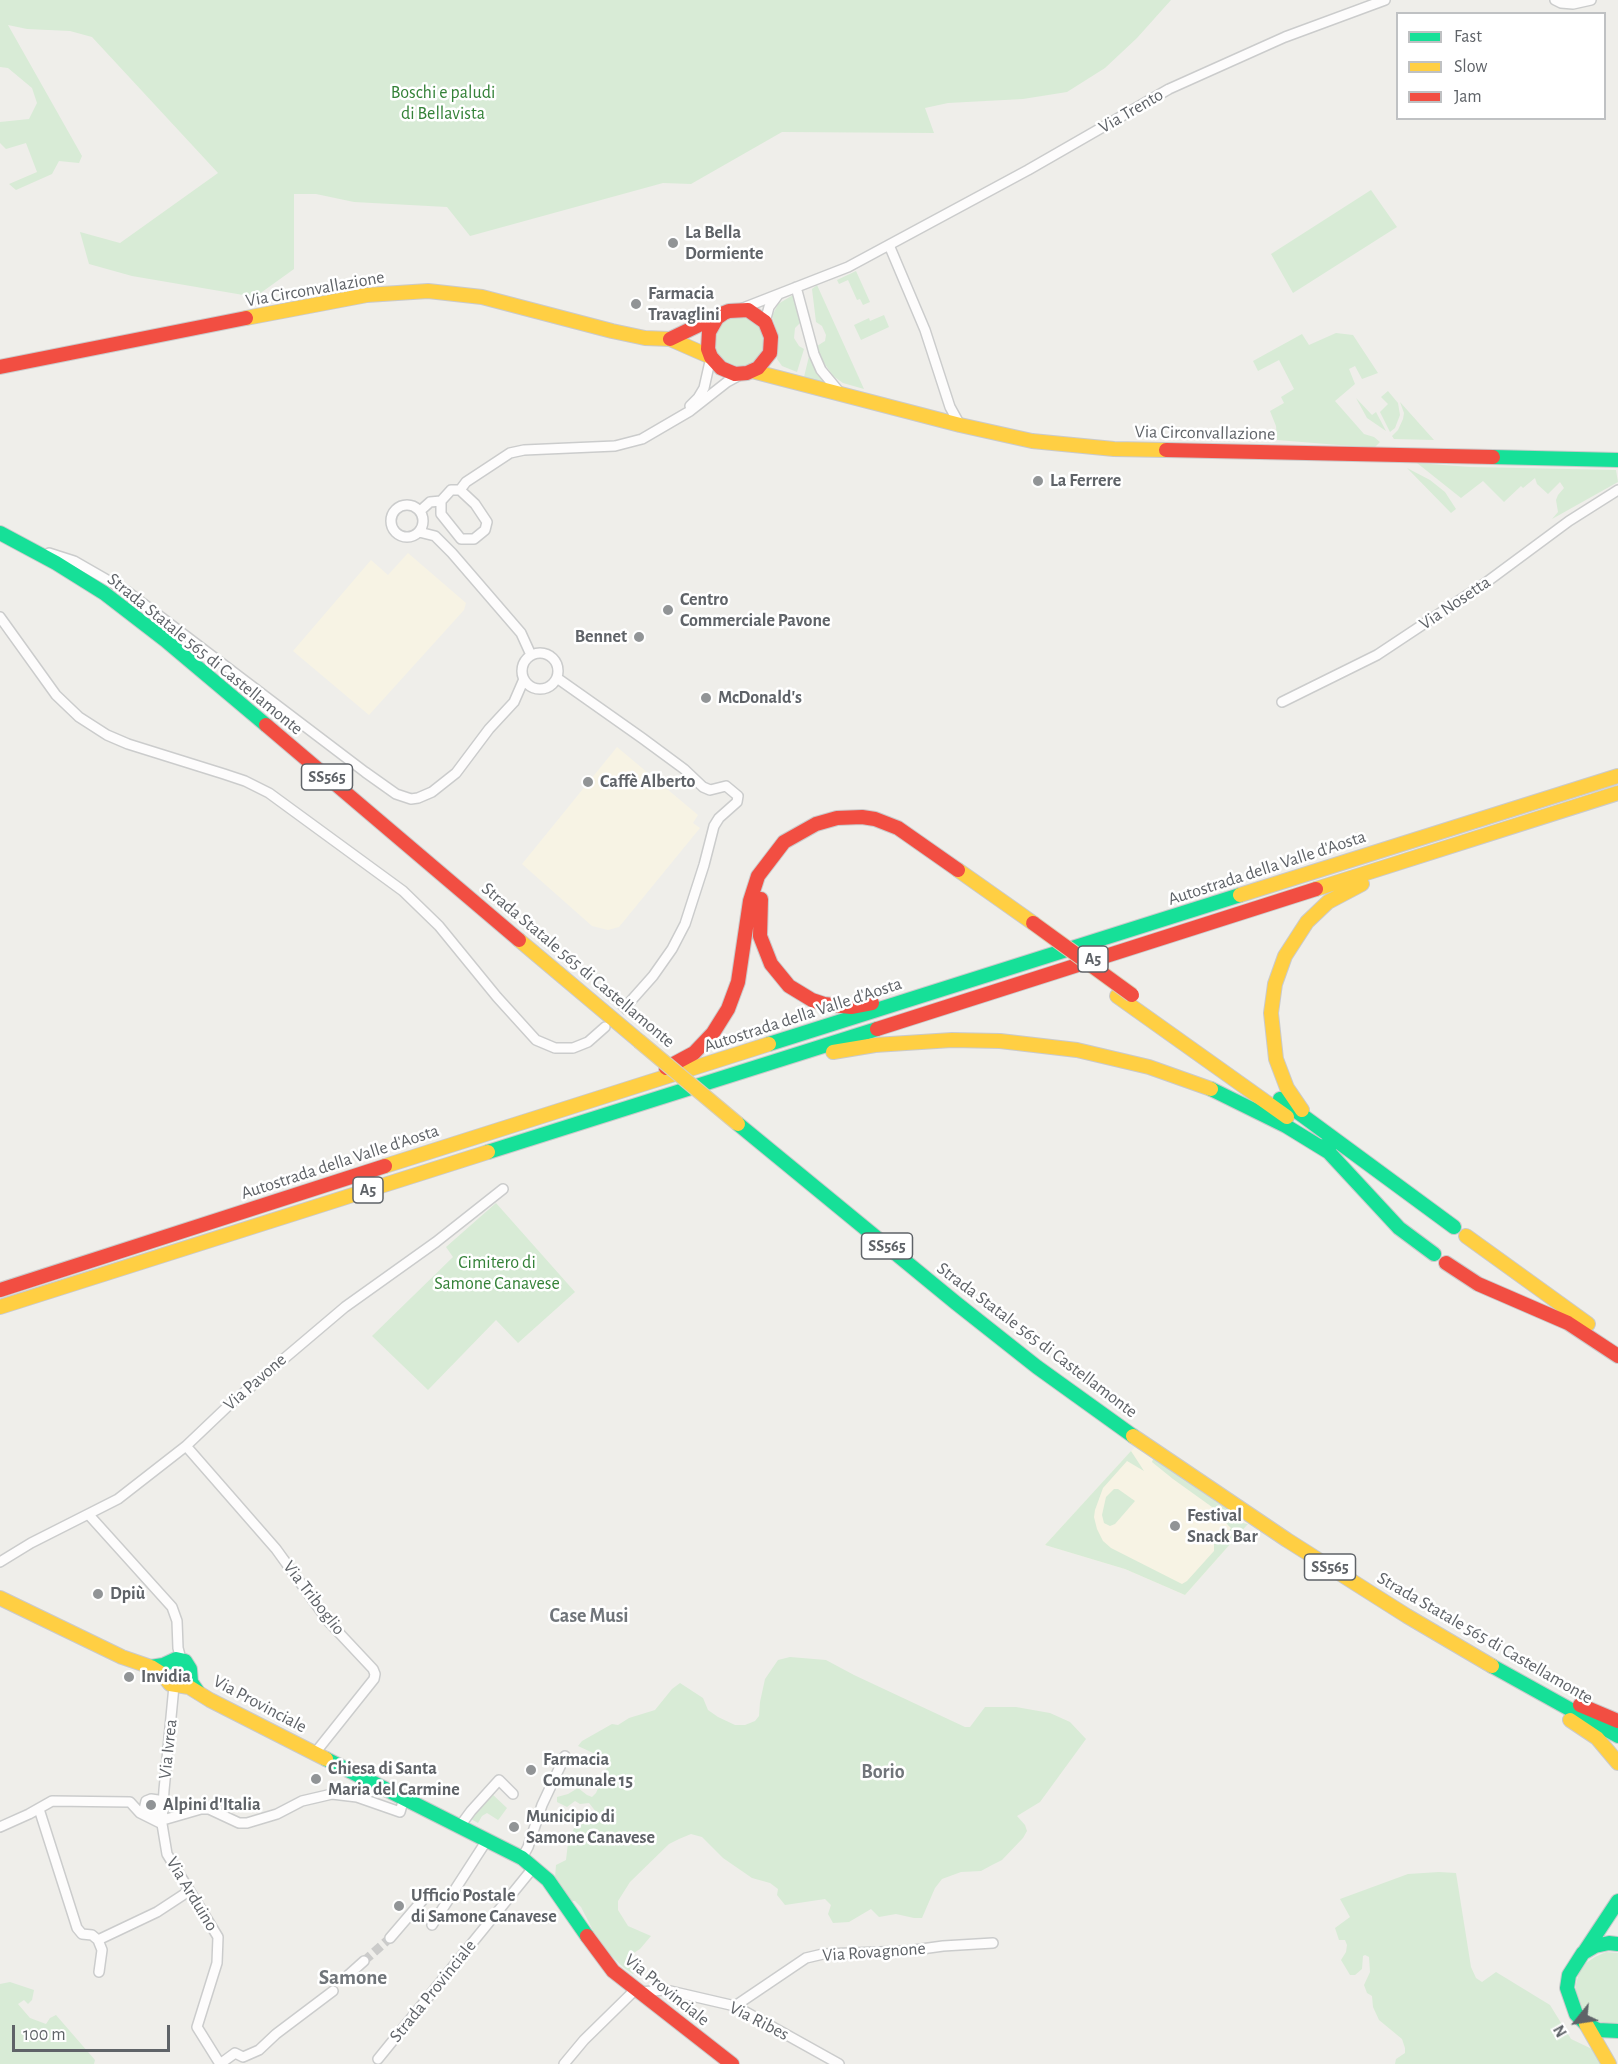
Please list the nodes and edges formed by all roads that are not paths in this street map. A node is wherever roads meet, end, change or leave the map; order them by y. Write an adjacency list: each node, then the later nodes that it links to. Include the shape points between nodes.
1 (1385, 0): 4 (street, Via Trento, via 1285,37 1169,89)
2 (1555, 0): 3 (street, via 1573,4)
3 (1590, 0)
4 (889, 245): 5 (street, Via Trento, via 848,267); 18 (street)
5 (796, 287): 6 (street, Via Trento); 16 (street, via 821,370)
6 (780, 293): 7 (street, Via Trento); 9 (street, via 769,307)
7 (740, 309): 8 (main road, Via Circonvallazione); 9 (main road)
8 (724, 313): 10 (main road, Via Circonvallazione); 12 (main road, via 708,332)
9 (765, 322): 11 (main road, Via Circonvallazione, via 771,337)
10 (670, 339): 12 (main road, Via Circonvallazione); 13 (main road, Via Circonvallazione, via 612,331 482,297 428,291 332,301)
11 (770, 353): 14 (main road, via 763,364); 15 (main road, Via Circonvallazione, via 779,371)
12 (711, 357): 14 (main road, Via Circonvallazione, via 728,372); 17 (street, via 704,388)
13 (0, 367)
14 (747, 373): 15 (main road, Via Circonvallazione); 17 (street, via 727,382)
15 (798, 382): 16 (main road, Via Circonvallazione)
16 (841, 394): 18 (main road, Via Circonvallazione)
17 (677, 417): 21 (street, via 642,439 615,446 510,453)
18 (960, 425): 19 (main road, Via Circonvallazione, via 1032,441 1114,449)
19 (1618, 460)
20 (1618, 489): 31 (street, Via Nosetta, via 1377,655)
21 (459, 490): 22 (street, via 451,490); 22 (street, via 487,522 485,530 474,539 461,538 441,514)
22 (441, 501): 23 (street, via 430,502)
23 (420, 511): 24 (street, via 423,522); 24 (street, via 411,505 401,506 393,512 390,522 399,536 410,537)
24 (419, 532): 28 (street, via 435,536 452,553 521,633)
25 (0, 533): 26 (main road, Strada Statale 565 di Castellamonte / SS565)
26 (24, 545): 30 (street, via 74,561 128,592 365,772 396,794 411,799 432,792 456,773 514,702); 59 (main road, Strada Statale 565 di Castellamonte / SS565, bridge, via 104,593 165,640 738,1124 1037,1367 1305,1551)
27 (0, 617): 38 (street, via 57,695 79,717 128,744 261,789 403,891 439,926 536,1040 555,1048 573,1048 588,1042)
28 (531, 655): 29 (street, via 543,653 553,658 558,668); 30 (street, via 524,663)
29 (556, 678): 30 (street, via 543,688 532,687); 37 (street, via 684,769 703,787 710,790 726,786 738,796 714,826 685,924 672,949)
30 (524, 679)
31 (1282, 702)
32 (1618, 776): 36 (main road, Autostrada della Valle d'Aosta / A5)
33 (1618, 794): 34 (main road, Autostrada della Valle d'Aosta / A5)
34 (1451, 846): 39 (main road, Autostrada della Valle d'Aosta / A5); 41 (main road, via 1410,868 1340,894 1307,922 1288,950 1280,968 1271,1013 1276,1059 1287,1088)
35 (1026, 925): 36 (main road, via 898,837 871,828 844,826 816,833 785,855 770,875 759,909 765,951 789,986 812,1000 858,1006); 40 (main road, via 898,828 862,817 816,824 784,842 758,876 750,901 738,982 728,1009 708,1039 694,1053 665,1069 585,1096); 41 (main road, bridge); 42 (main road)
36 (973, 980): 40 (main road, Autostrada della Valle d'Aosta / A5)
37 (629, 1003)
38 (605, 1027)
39 (735, 1073): 42 (main road, via 784,1066 854,1048 914,1041 1044,1045 1149,1067 1198,1084 1251,1108); 49 (main road, Autostrada della Valle d'Aosta / A5)
40 (557, 1111): 48 (main road, Autostrada della Valle d'Aosta / A5)
41 (1312, 1122): 44 (main road)
42 (1330, 1153): 46 (main road, via 1399,1228)
43 (503, 1189): 52 (street, Via Pavone, via 345,1307 226,1407)
44 (1454, 1227)
45 (1466, 1236): 50 (main road)
46 (1434, 1254)
47 (1446, 1263): 51 (main road, via 1478,1284 1568,1323)
48 (0, 1290)
49 (0, 1307)
50 (1618, 1346)
51 (1618, 1356)
52 (186, 1446): 53 (street, Via Pavone, via 118,1499); 62 (street, Via Triboglio, via 276,1549 328,1622 373,1669 374,1679)
53 (89, 1515): 54 (street, Via Pavone); 56 (street, via 172,1607 177,1621)
54 (0, 1562)
55 (0, 1598): 57 (main road, Via Provinciale)
56 (175, 1658): 57 (main road); 58 (main road, Via Provinciale, via 188,1665); 58 (main road, via 164,1670)
57 (151, 1667): 58 (main road, Via Provinciale)
58 (178, 1682): 62 (main road, Via Provinciale, via 190,1682 198,1692); 65 (street, Via Ivrea)
59 (1547, 1698): 60 (main road, via 1561,1695); 61 (main road, Strada Statale 565 di Castellamonte / SS565); 64 (main road, via 1565,1717 1597,1738)
60 (1618, 1720)
61 (1618, 1736)
62 (315, 1753): 67 (main road, Via Provinciale)
63 (565, 1756): 74 (street)
64 (1618, 1763)
65 (164, 1790): 68 (street); 70 (street, Via Ivrea)
66 (513, 1794): 71 (street, via 499,1780)
67 (404, 1798): 70 (street, via 400,1812 357,1797 332,1794 302,1801 247,1823 209,1809); 71 (main road, Via Provinciale)
68 (130, 1802): 69 (street, via 52,1801); 70 (street, via 140,1813)
69 (39, 1809): 72 (street); 81 (street, via 77,1928)
70 (160, 1820): 76 (street, Via Arduino, via 167,1854)
71 (460, 1826): 73 (main road, Via Provinciale)
72 (0, 1827)
73 (487, 1840): 74 (main road, Via Provinciale); 77 (street)
74 (522, 1858): 75 (main road, Via Provinciale)
75 (533, 1868): 88 (main road, Via Provinciale, via 548,1880 613,1971); 93 (street, Strada Provinciale)
76 (189, 1892): 81 (street); 95 (street, Via Arduino, via 218,1937 217,1963 197,2026)
77 (453, 1893): 79 (street); 80 (street, via 443,1898 426,1896)
78 (1618, 1901): 84 (main road)
79 (432, 1925)
80 (390, 1938)
81 (98, 1940): 86 (street, via 102,1950)
82 (1615, 1942): 84 (main road)
83 (993, 1943): 90 (street, Via Rovagnone, via 907,1952 822,1954 806,1958)
84 (1583, 1953): 91 (main road, via 1569,1975 1568,1988 1576,2014)
85 (364, 1961): 87 (street)
86 (99, 1972)
87 (344, 1979)
88 (637, 1990): 90 (street, Via Ribes, via 666,1990); 94 (street, via 584,2040); 96 (main road, Via Provinciale)
89 (333, 1991): 95 (street, via 259,2050 243,2057 235,2053)
90 (735, 2006): 97 (street, Via Ribes)
91 (1586, 2024): 92 (main road, via 1598,2030); 98 (main road)
92 (1618, 2031)
93 (378, 2059)
94 (567, 2063)
95 (220, 2064)
96 (732, 2064)
97 (839, 2064)
98 (1609, 2064)

